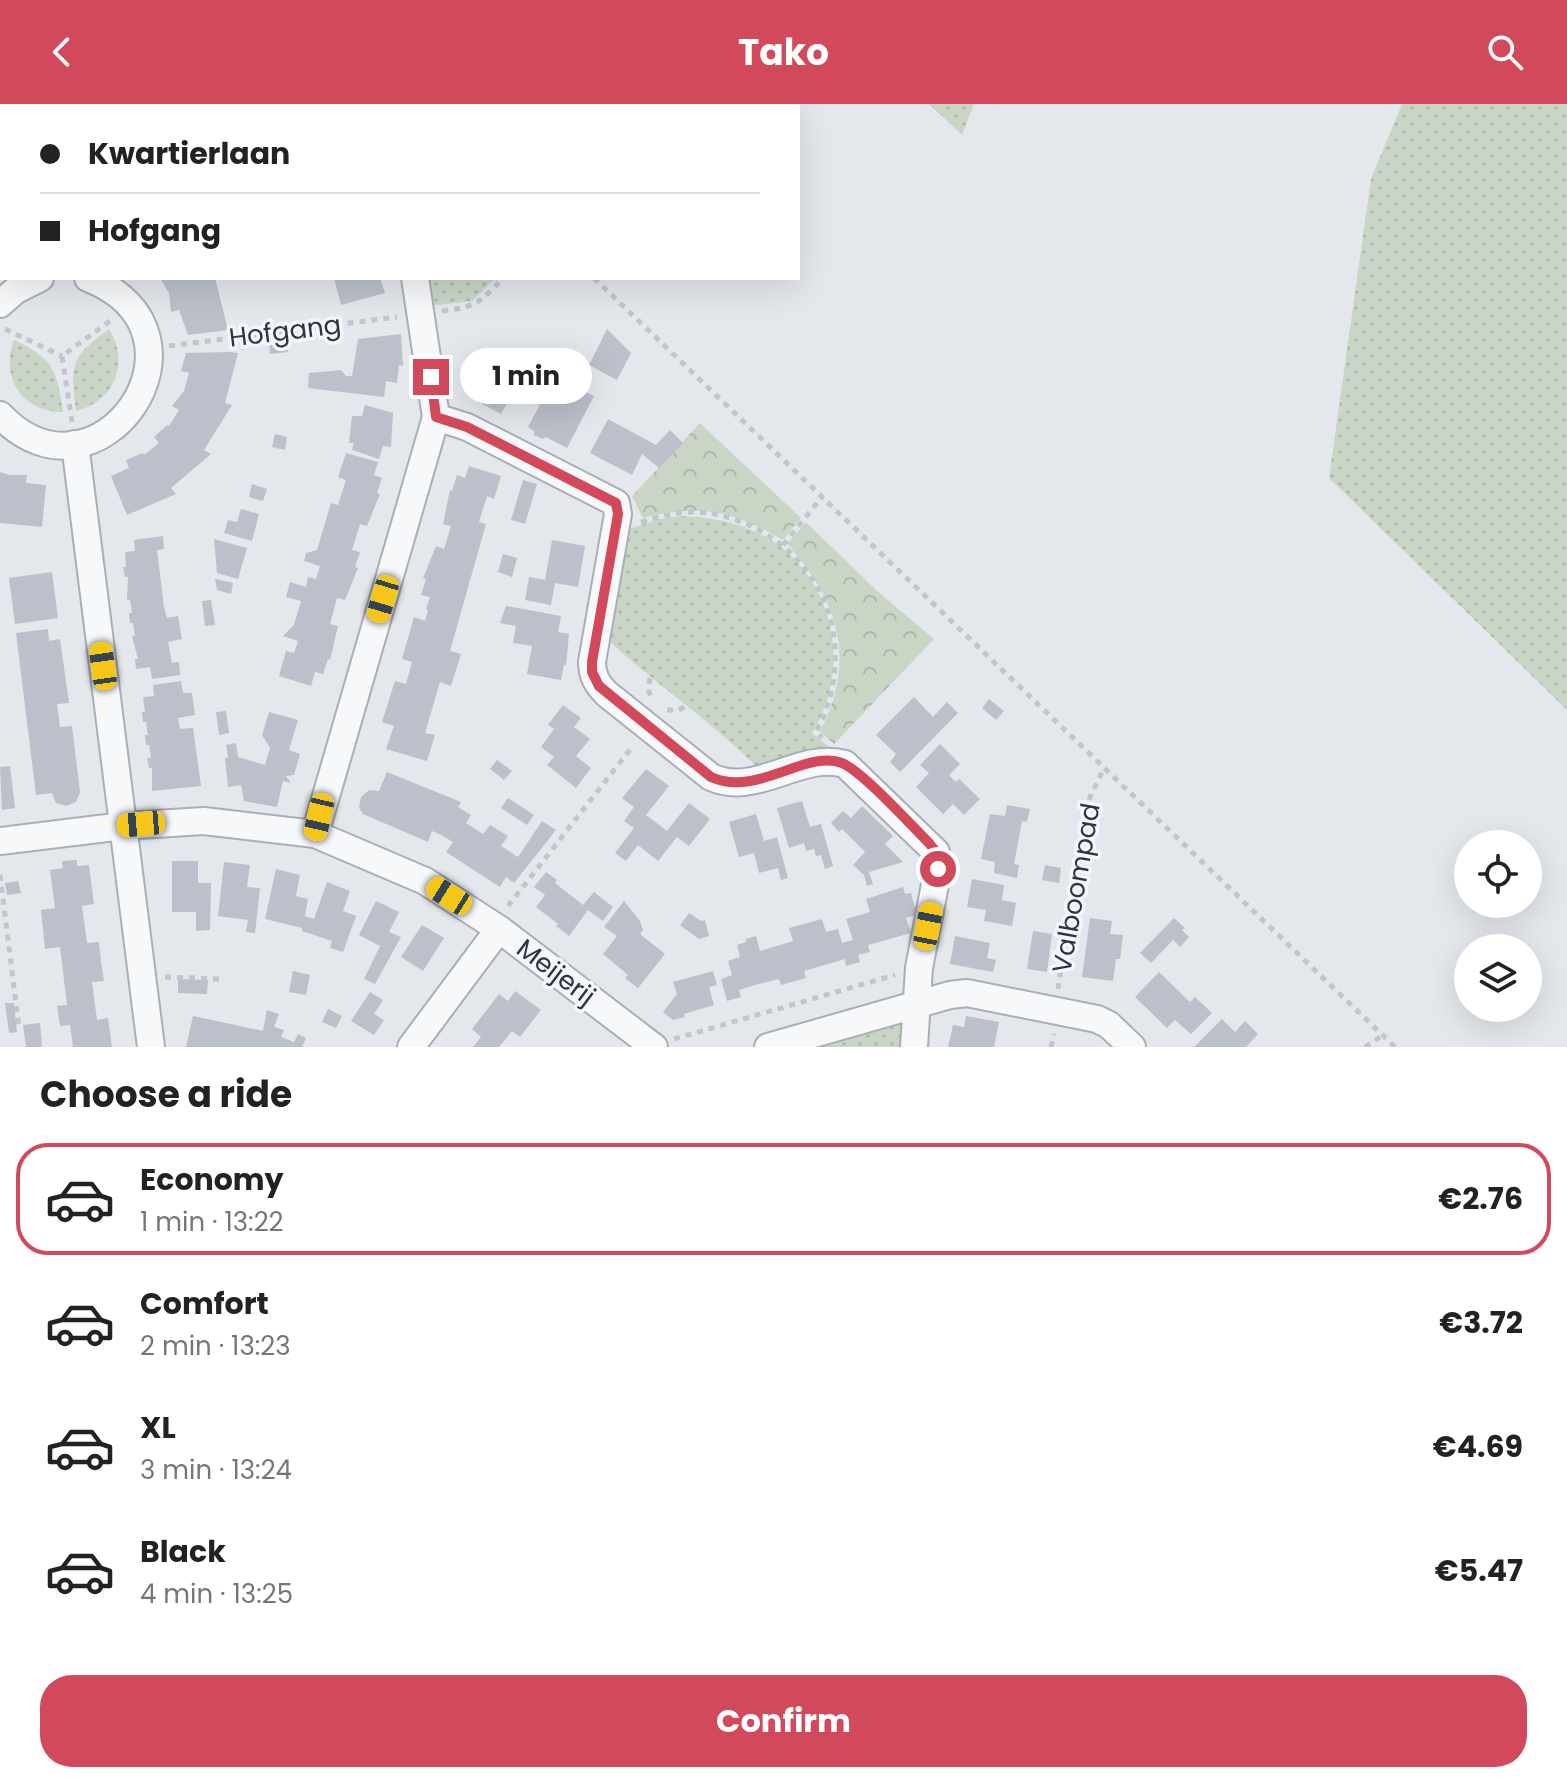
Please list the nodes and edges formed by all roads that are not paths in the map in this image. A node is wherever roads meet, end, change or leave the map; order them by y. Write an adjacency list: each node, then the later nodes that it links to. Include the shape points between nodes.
1 (36, 280): 4 (street)
2 (93, 280): 7 (street, via 130,306 148,348 147,378 127,417 103,435)
3 (415, 280): 6 (street)
4 (0, 304)
5 (0, 415): 7 (street, via 27,436 50,444)
6 (436, 417): 9 (street); 12 (street, via 467,427 616,503 592,672 599,686 724,783 748,782 826,760 855,771 936,852)
7 (75, 444): 8 (street)
8 (123, 826): 9 (street, via 204,821); 10 (street); 14 (street)
9 (315, 834): 11 (street, via 425,881)
10 (0, 841)
11 (496, 927): 13 (street, Meijerij); 15 (street, Meijerij)
12 (918, 1003): 16 (street); 17 (street); 18 (street, via 967,993 1097,1019)
13 (652, 1046)
14 (151, 1047)
15 (411, 1047)
16 (768, 1047)
17 (914, 1047)
18 (1132, 1047)

